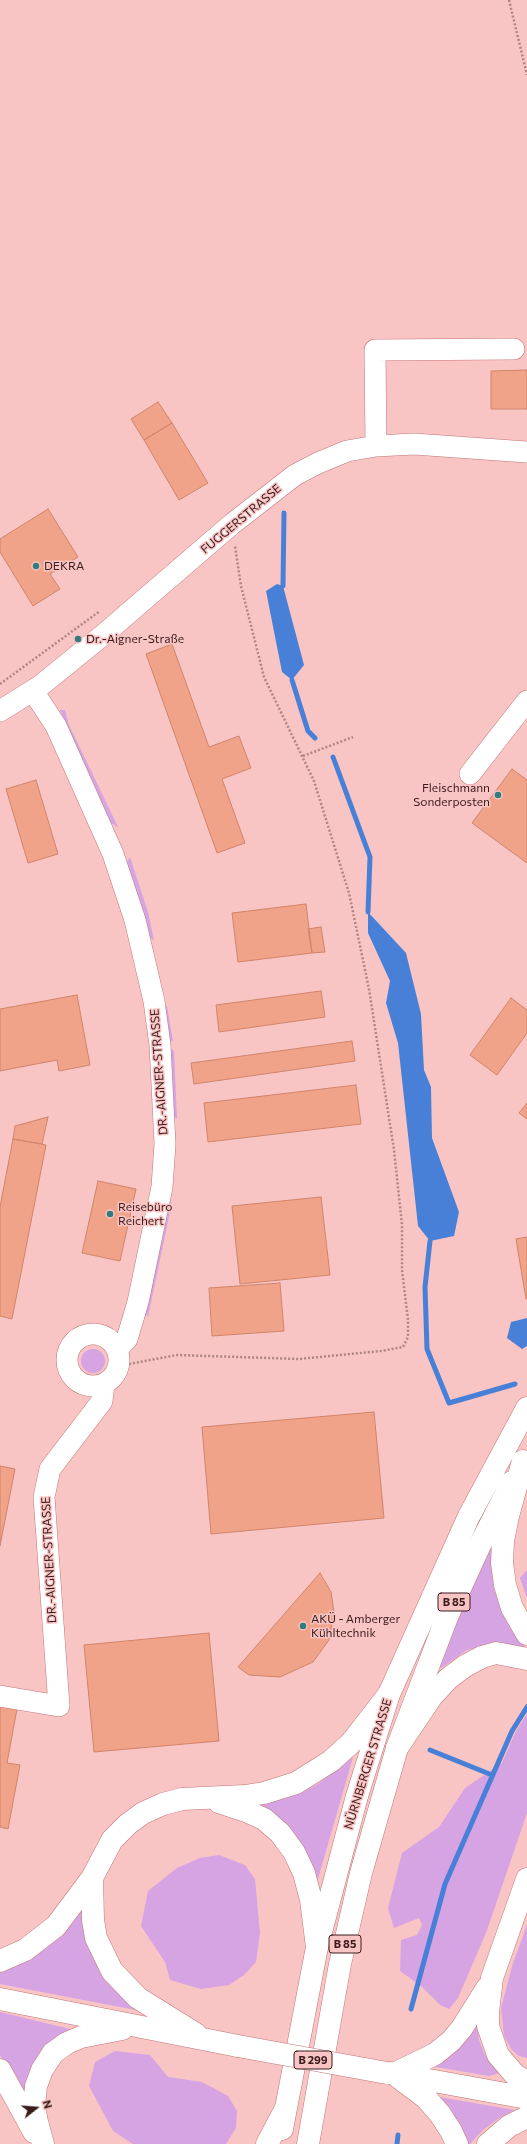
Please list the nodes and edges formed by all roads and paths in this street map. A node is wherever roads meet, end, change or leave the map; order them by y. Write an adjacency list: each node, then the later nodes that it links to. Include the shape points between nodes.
1 (509, 0): 2 (path)
2 (527, 75)
3 (514, 349): 4 (street, via 375,350)
4 (376, 446): 5 (street, FUGGERSTRASSE, via 414,444); 6 (street, FUGGERSTRASSE, via 347,451 294,475)
5 (527, 452)
6 (232, 524): 7 (street, FUGGERSTRASSE, via 104,635); 11 (path, via 241,586 264,676)
7 (33, 691): 9 (street, FUGGERSTRASSE); 13 (street, DR.-AIGNER-STRASSE, via 56,726 113,854 135,920 154,1001 160,1045 165,1144 162,1187 136,1310)
8 (527, 701): 12 (street)
9 (0, 711)
10 (353, 737): 11 (path)
11 (303, 756): 13 (path, via 314,781 349,893 369,989 394,1150 402,1225 402,1270 408,1337 403,1347 299,1359 177,1355)
12 (470, 774)
13 (118, 1357): 14 (street, DR.-AIGNER-STRASSE, via 115,1374); 14 (street, via 109,1339 95,1334 78,1338 68,1352 68,1368 76,1379 89,1386)
14 (104, 1384): 20 (street, DR.-AIGNER-STRASSE, via 102,1401 50,1469 44,1497 59,1706)
15 (527, 1408): 19 (main road, NÜRNBERGER STRASSE / B 85, via 469,1516)
16 (525, 1457): 17 (main road, via 506,1528 502,1563 512,1608); 21 (main road, NÜRNBERGER STRASSE / B 85, via 447,1617)
17 (527, 1634)
18 (527, 1659): 21 (main road, via 496,1653 465,1666 432,1696)
19 (389, 1694): 22 (main road, via 351,1743 316,1772 296,1783 264,1793); 25 (main road, NÜRNBERGER STRASSE / B 85, via 357,1796)
20 (0, 1696)
21 (397, 1748): 40 (main road, NÜRNBERGER STRASSE / B 85, via 361,1873 340,1964)
22 (208, 1798): 23 (main road, via 182,1799 143,1813 112,1840); 25 (main road, via 264,1819 280,1833 294,1852 304,1873 311,1900)
23 (92, 1878): 26 (main road, via 56,1926 25,1950); 30 (main road, via 96,1938 112,1971 138,1998)
24 (527, 1879): 27 (main road)
25 (317, 1947): 35 (main road, NÜRNBERGER STRASSE / B 85)
26 (0, 1961)
27 (492, 1978): 32 (main road, via 473,2012 451,2041 435,2054); 33 (main road, via 488,2026 492,2042 504,2065)
28 (0, 1999): 29 (main road, B 299)
29 (133, 2027): 30 (main road, B 299); 37 (main road, via 81,2037 53,2053 36,2086 34,2106)
30 (210, 2042): 32 (main road, B 299, bridge)
31 (0, 2070): 37 (main road)
32 (391, 2073): 34 (main road, B 299); 41 (main road, via 426,2098 452,2130)
33 (527, 2082)
34 (527, 2098)
35 (285, 2110): 38 (main road); 39 (main road, NÜRNBERGER STRASSE / B 85)
36 (527, 2117): 42 (main road, via 509,2126)
37 (42, 2144)
38 (267, 2144)
39 (279, 2144)
40 (308, 2144)
41 (457, 2144)
42 (488, 2144)

